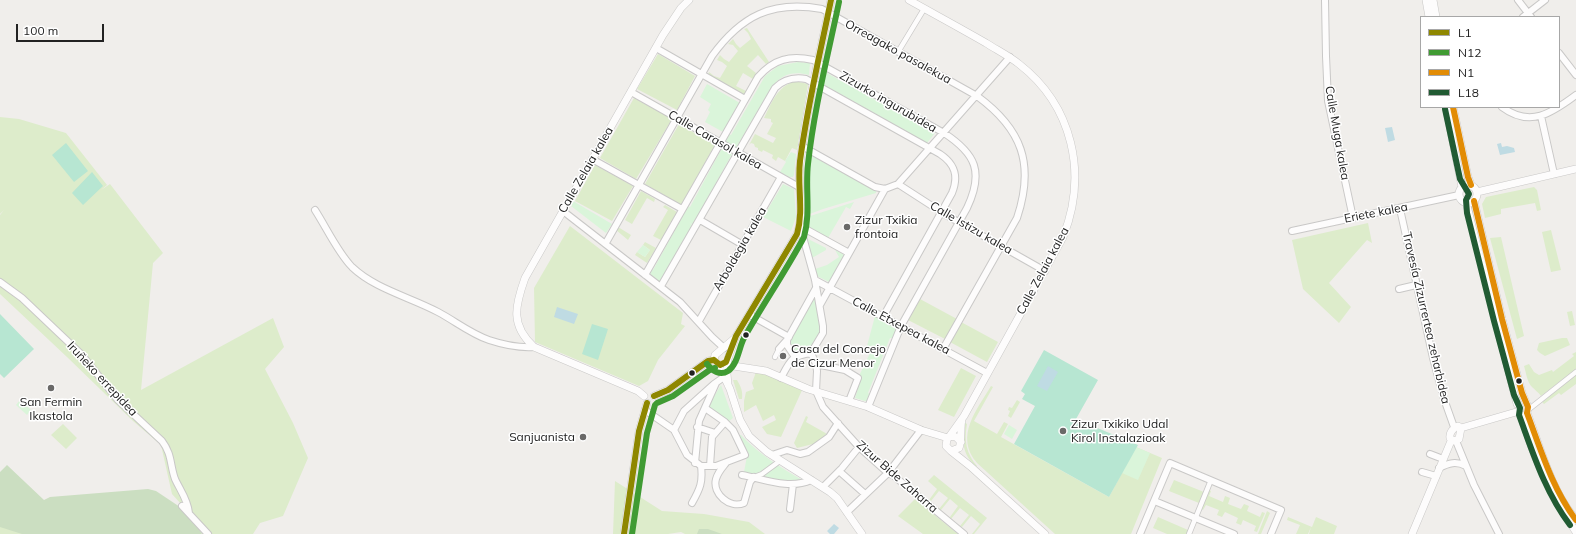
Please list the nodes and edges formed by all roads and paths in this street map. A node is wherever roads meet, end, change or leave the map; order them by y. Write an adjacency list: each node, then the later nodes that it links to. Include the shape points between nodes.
1 (688, 0): 14 (street, Calle Zelaia kalea)
2 (831, 0): 10 (street)
3 (909, 0): 9 (street, Calle Zelaia kalea)
4 (1325, 0): 56 (street, Calle Muga kalea, via 1328,101)
5 (1426, 0): 11 (street)
6 (1433, 0): 12 (street)
7 (1518, 0): 13 (street)
8 (1545, 0): 13 (street)
9 (924, 8): 15 (street); 17 (street, Calle Zelaia kalea)
10 (828, 12): 15 (street, Orreagako pasalekua); 18 (street); 19 (street, Orreagako pasalekua, via 808,7 763,12 742,23 724,40)
11 (1429, 16)
12 (1436, 16)
13 (1527, 16)
14 (656, 48): 19 (street); 22 (street, Calle Zelaia kalea)
15 (898, 52): 24 (street, Orreagako pasalekua)
16 (1560, 54): 20 (street)
17 (1010, 58): 24 (street); 65 (street, Calle Zelaia kalea, via 1031,75 1050,96 1063,121 1074,156 1076,175 1072,210 1063,237)
18 (818, 62): 21 (street); 25 (street, Zizurko ingurubidea, via 792,57 773,64 758,77); 33 (street, Zizurko ingurubidea)
19 (702, 74): 25 (street); 32 (street, Orreagako pasalekua)
20 (1576, 75)
21 (814, 83): 35 (street); 36 (street, Zizurko ingurubidea); 37 (street, Zizurko ingurubidea, via 806,79 790,78 779,84)
22 (631, 92): 32 (street, Calle Carasol kalea); 38 (street, Calle Zelaia kalea)
23 (1576, 95): 26 (street)
24 (977, 96): 33 (street); 63 (street, Orreagako pasalekua, via 1004,119 1016,138 1023,160 1025,182 1021,205 1017,218)
25 (745, 99): 34 (street, Zizurko ingurubidea)
26 (1560, 107)
27 (1446, 108): 46 (street)
28 (1453, 108): 44 (street)
29 (1504, 108): 31 (street, via 1520,116)
30 (1559, 108): 31 (street)
31 (1541, 116): 40 (street)
32 (677, 117): 34 (street, Calle Carasol kalea); 43 (street, Orreagako pasalekua)
33 (944, 133): 36 (street); 58 (street, Zizurko ingurubidea, via 967,151 975,171 974,193)
34 (721, 143): 37 (street, Calle Carasol kalea); 51 (street, Zizurko ingurubidea)
35 (802, 146): 45 (street); 47 (street, via 875,187)
36 (930, 149): 42 (street); 55 (street, Zizurko ingurubidea, via 948,160 955,173 955,186)
37 (738, 152): 41 (street, Calle Carasol kalea); 57 (street, Zizurko ingurubidea)
38 (592, 159): 43 (street); 54 (street, Calle Zelaia kalea)
39 (1576, 169): 40 (street)
40 (1554, 174): 48 (street)
41 (781, 177): 45 (street, Calle Carasol kalea); 62 (street, Arboldegia kalea)
42 (898, 184): 47 (street); 55 (street, Calle Istizu kalea)
43 (639, 185): 51 (street); 61 (street, Orreagako pasalekua)
44 (1471, 185): 46 (street); 48 (street)
45 (799, 187): 59 (street)
46 (1462, 187): 49 (street)
47 (885, 189): 64 (street)
48 (1477, 192): 50 (street, via 1476,198)
49 (1460, 195): 50 (street); 52 (street, Eriete kalea)
50 (1470, 202): 102 (street, via 1489,268); 102 (street, via 1517,404 1521,402)
51 (682, 209): 66 (street, Zizurko ingurubidea)
52 (1400, 209): 56 (street, Eriete kalea); 69 (street, Travesía Zizurrertea zeharbidea)
53 (316, 210): 81 (street, via 351,266 376,284 422,303 488,340 513,347)
54 (563, 211): 66 (street); 81 (street, Calle Zelaia kalea, via 525,278 520,292 517,318 519,329)
55 (942, 212): 58 (street, Calle Istizu kalea); 76 (street, Zizurko ingurubidea)
56 (1353, 218): 60 (street, Eriete kalea)
57 (700, 220): 62 (street); 70 (street, Zizurko ingurubidea)
58 (959, 222): 63 (street, Calle Istizu kalea); 78 (street, Zizurko ingurubidea)
59 (800, 226): 64 (street); 67 (street); 75 (street)
60 (1292, 232)
61 (607, 241)
62 (743, 245): 77 (street, Arboldegia kalea)
63 (1001, 246): 65 (street, Calle Istizu kalea); 83 (street, Orreagako pasalekua)
64 (849, 254): 72 (street)
65 (1045, 271): 92 (street, Calle Zelaia kalea)
66 (645, 275): 70 (street)
67 (815, 280): 71 (street); 72 (street, Calle Etxepea kalea)
68 (0, 282): 145 (street, Iruñeko errepidea, via 22,298 82,355 117,399 168,448 174,477 188,505)
69 (1416, 285): 73 (street); 108 (street, Travesía Zizurrertea zeharbidea, via 1438,376)
70 (661, 286): 77 (street)
71 (816, 288): 74 (street); 80 (street)
72 (830, 288): 74 (street); 76 (street, Calle Etxepea kalea)
73 (1399, 289)
74 (820, 305): 85 (street, via 823,333)
75 (750, 315): 79 (street); 80 (street)
76 (883, 317): 78 (street, Calle Etxepea kalea)
77 (699, 321): 84 (street)
78 (900, 326): 83 (street, Calle Etxepea kalea); 100 (street, Zizurko ingurubidea)
79 (735, 338): 84 (street); 89 (street)
80 (788, 339): 82 (street); 87 (street, via 787,344)
81 (534, 347): 99 (street, via 638,391)
82 (779, 349): 86 (street)
83 (943, 349): 92 (street, Calle Etxepea kalea)
84 (721, 350): 88 (street, via 715,355); 89 (street)
85 (811, 353): 87 (street); 90 (street)
86 (775, 356)
87 (795, 357): 94 (street)
88 (716, 362): 89 (street); 93 (street); 99 (street, via 708,361 668,390 654,396 653,402)
89 (727, 362): 94 (street); 96 (street)
90 (816, 364): 97 (street); 98 (street, via 845,370 858,378)
91 (1576, 372): 102 (street)
92 (987, 373): 103 (street, Calle Zelaia kalea)
93 (724, 377): 95 (street); 96 (street)
94 (781, 378): 97 (street)
95 (716, 383): 101 (street); 109 (street, via 684,411)
96 (728, 385): 104 (street)
97 (816, 391): 98 (street); 106 (street, Zizur Bide Zaharra, via 823,407)
98 (850, 401): 100 (street)
99 (645, 403): 109 (street); 150 (street)
100 (868, 407): 111 (street)
101 (705, 408): 105 (street); 107 (street)
102 (1523, 411): 108 (street); 147 (street, via 1558,492); 148 (street, via 1534,454 1558,503)
103 (962, 418): 113 (street, Calle Zelaia kalea); 115 (street, Calle Zelaia kalea)
104 (740, 420): 110 (street); 119 (street, via 749,436)
105 (725, 422): 110 (street); 112 (street)
106 (838, 423): 116 (street, Zizur Bide Zaharra); 119 (street, via 829,437 808,452 800,454 787,450)
107 (697, 427): 112 (street); 121 (street)
108 (1458, 428): 114 (street, via 1459,439)
109 (674, 430): 121 (street, via 687,455)
110 (733, 430): 122 (street, via 745,455)
111 (923, 430): 113 (street); 117 (street); 131 (street)
112 (714, 433): 125 (street)
113 (949, 438): 115 (street, via 956,437); 117 (street, via 946,444)
114 (1454, 441): 120 (street); 127 (street)
115 (960, 444): 117 (street, via 958,450); 126 (street)
116 (859, 447): 129 (street); 131 (street, Zizur Bide Zaharra)
117 (950, 450): 126 (street)
118 (1430, 454): 120 (street)
119 (772, 455): 135 (street)
120 (1443, 459): 128 (street)
121 (695, 463): 124 (street)
122 (727, 463): 125 (street); 134 (street, via 719,470 715,485 725,501 733,504 744,502)
123 (776, 463): 134 (street)
124 (702, 466): 125 (street); 141 (street, via 701,488)
125 (710, 466)
126 (970, 466): 153 (street)
127 (1466, 466): 128 (street, via 1454,463); 159 (street)
128 (1439, 468): 133 (street)
129 (839, 471): 138 (street); 139 (street)
130 (1422, 472): 133 (street)
131 (888, 473): 139 (street); 152 (street, Zizur Bide Zaharra)
132 (742, 474): 134 (street)
133 (1436, 476): 158 (street)
134 (754, 477): 137 (street, via 780,484)
135 (811, 480): 137 (street); 138 (street)
136 (1212, 480): 146 (street); 154 (street, via 1170,463); 157 (street, via 1281,510)
137 (793, 484): 143 (street)
138 (823, 487): 144 (street, via 837,498)
139 (865, 494): 144 (street)
140 (1157, 502): 146 (street)
141 (692, 503)
142 (182, 506): 145 (street, Iruñeko errepidea)
143 (790, 509)
144 (847, 512): 151 (street)
145 (189, 513): 149 (street, Iruñeko errepidea)
146 (1196, 518): 155 (street); 156 (street)
147 (1576, 520)
148 (1576, 532)
149 (208, 534)
150 (624, 534)
151 (862, 534)
152 (964, 534)
153 (1045, 534)
154 (1140, 534)
155 (1189, 534)
156 (1234, 534)
157 (1271, 534)
158 (1412, 534)
159 (1498, 534)

